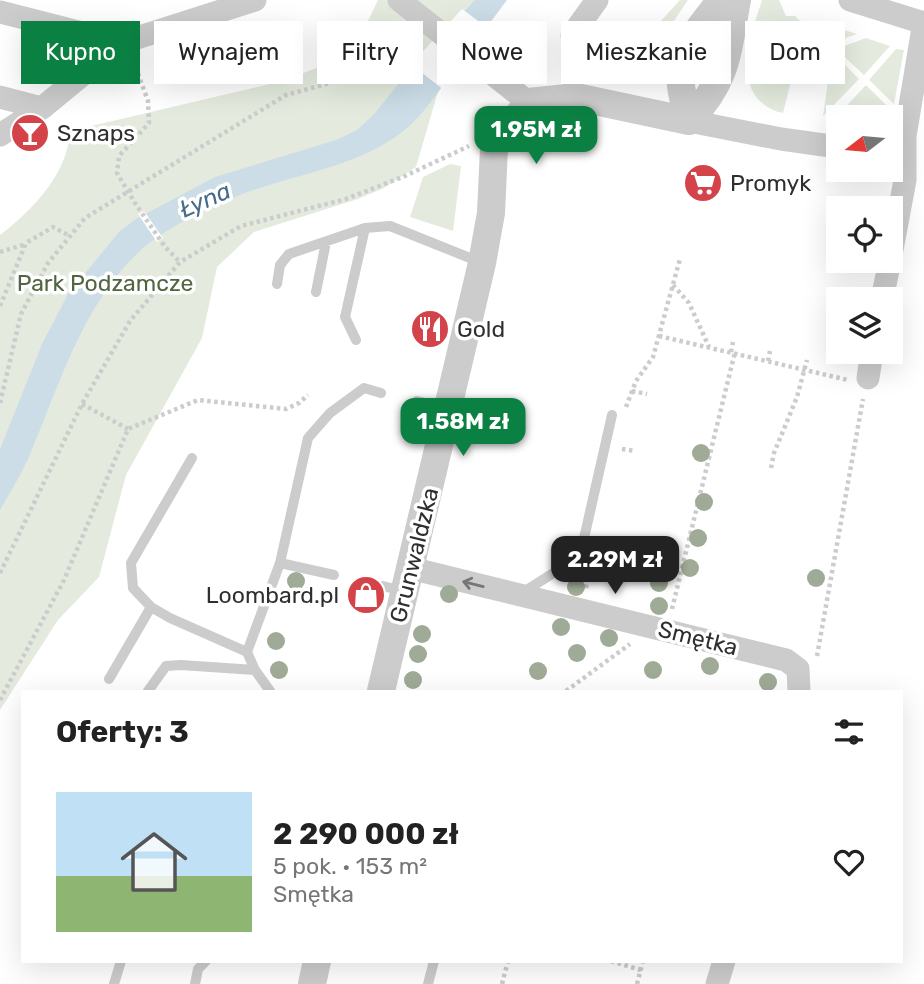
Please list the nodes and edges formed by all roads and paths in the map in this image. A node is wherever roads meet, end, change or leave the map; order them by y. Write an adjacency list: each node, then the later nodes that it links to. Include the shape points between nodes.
1 (255, 0): 11 (street)
2 (597, 0): 9 (street)
3 (720, 0): 18 (street, via 684,52 682,97)
4 (737, 0): 18 (street, via 724,68 710,99)
5 (850, 0): 10 (street)
6 (407, 6): 16 (street)
7 (0, 12): 8 (street)
8 (35, 21)
9 (582, 21)
10 (924, 23): 22 (street, via 905,136)
11 (140, 37)
12 (140, 73): 23 (path, via 149,123 119,156 117,173)
13 (71, 84): 17 (street)
14 (326, 84): 23 (path, via 286,95)
15 (0, 97): 17 (street)
16 (528, 102): 18 (street, via 576,97); 32 (street, Grunwaldzka, via 515,153 491,214)
17 (42, 108): 19 (street)
18 (689, 121): 21 (street)
19 (0, 135)
20 (474, 145): 31 (path, via 346,199 241,226)
21 (826, 145)
22 (907, 156): 24 (street)
23 (128, 193): 26 (path, via 86,218); 31 (path)
24 (902, 196)
25 (365, 228): 27 (lane); 32 (lane, via 390,226); 38 (lane, via 345,317)
26 (70, 236): 28 (path, via 53,227); 53 (path, via 48,263 21,314)
27 (326, 242): 33 (lane, via 289,254 280,265); 35 (lane)
28 (26, 243): 29 (path); 36 (path)
29 (0, 252)
30 (680, 259): 34 (path)
31 (180, 262): 55 (path, via 130,321)
32 (482, 263): 56 (street, Grunwaldzka)
33 (277, 284)
34 (673, 285): 37 (path); 40 (path, via 689,303)
35 (316, 292)
36 (0, 306)
37 (659, 336): 40 (path); 48 (path, via 653,357)
38 (356, 340)
39 (733, 342): 42 (path)
40 (709, 347): 42 (path)
41 (770, 351): 44 (path)
42 (733, 352): 44 (path); 72 (path)
43 (807, 360): 46 (path)
44 (768, 361): 46 (path)
45 (867, 364): 47 (street)
46 (805, 370): 47 (path); 63 (path)
47 (860, 379)
48 (632, 391): 50 (path); 57 (path)
49 (381, 393): 64 (lane, via 364,388 330,413 308,438)
50 (647, 394)
51 (308, 395): 59 (path, via 286,409 198,400)
52 (417, 401): 56 (lane)
53 (0, 403)
54 (862, 403): 74 (path)
55 (82, 404): 59 (path); 66 (path)
56 (450, 409): 68 (street, Grunwaldzka)
57 (625, 413)
58 (612, 415): 70 (lane, via 580,556)
59 (128, 429): 83 (path, via 64,580)
60 (617, 448): 61 (path)
61 (635, 451)
62 (192, 458): 71 (lane, via 131,563 133,588)
63 (771, 468)
64 (280, 563): 67 (lane); 75 (lane)
65 (590, 568): 69 (path)
66 (0, 573)
67 (334, 575)
68 (399, 582): 70 (street, Smętka, one-way to 68); 81 (street, Grunwaldzka)
69 (584, 594)
70 (519, 595): 73 (street, Smętka)
71 (151, 607): 75 (lane); 77 (lane)
72 (671, 613)
73 (652, 627): 78 (street, Smętka, via 786,660); 82 (path)
74 (819, 642)
75 (247, 652): 76 (lane)
76 (255, 670): 79 (lane, via 166,666); 80 (lane)
77 (109, 679)
78 (799, 680)
79 (149, 690)
80 (269, 690)
81 (381, 690)
82 (567, 690)
83 (0, 701)
84 (120, 963): 93 (lane)
85 (204, 963): 94 (lane)
86 (317, 963): 95 (street)
87 (433, 963): 96 (lane)
88 (507, 963): 97 (path)
89 (618, 963): 92 (path)
90 (643, 963): 92 (path)
91 (723, 963): 99 (street)
92 (641, 970): 98 (path)
93 (114, 984)
94 (195, 984)
95 (312, 984)
96 (428, 984)
97 (502, 984)
98 (637, 984)
99 (717, 984)

